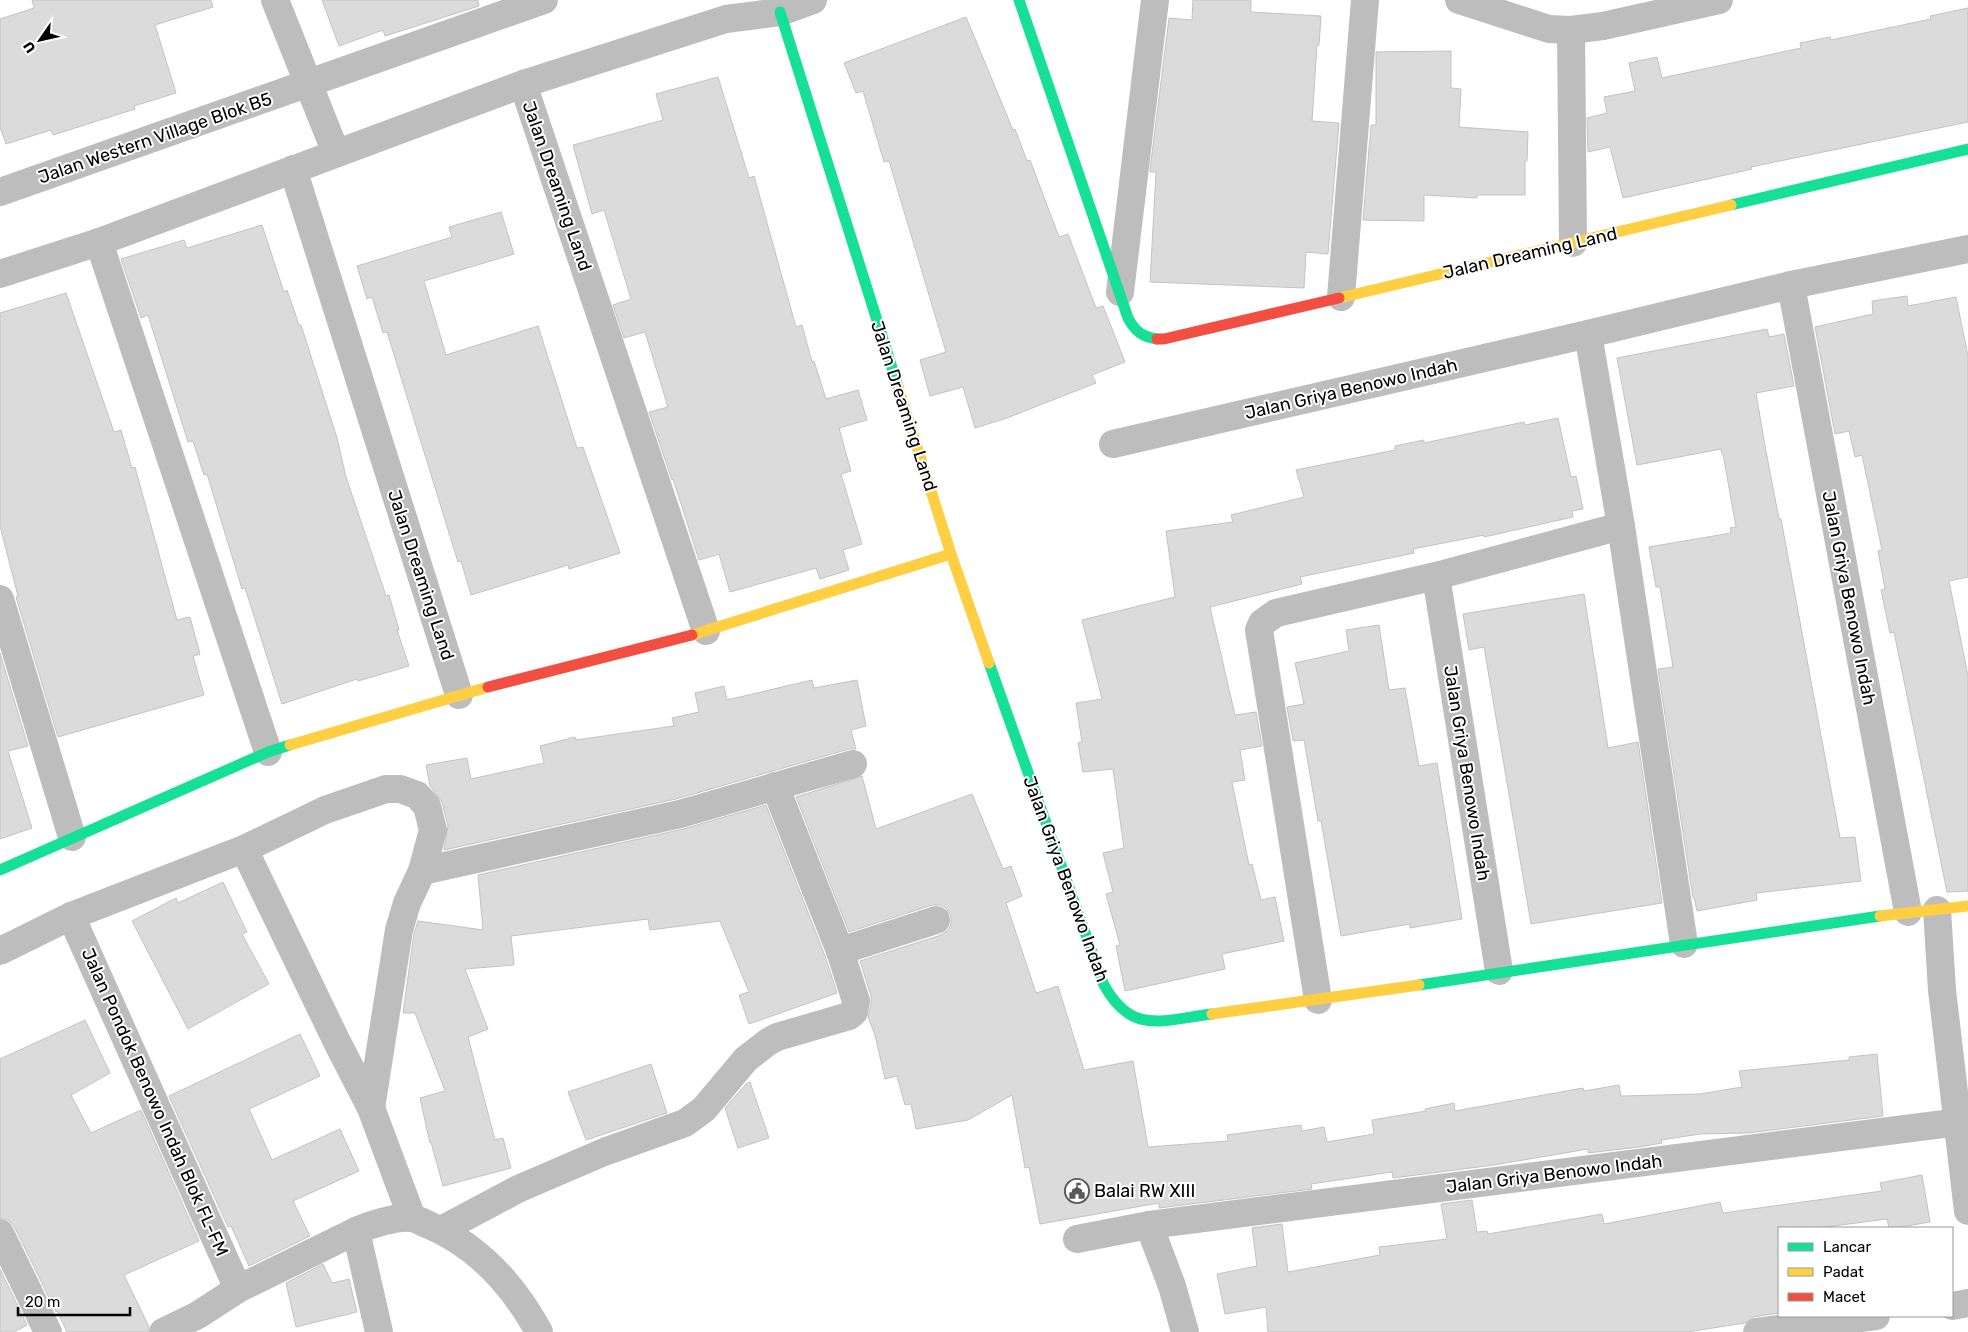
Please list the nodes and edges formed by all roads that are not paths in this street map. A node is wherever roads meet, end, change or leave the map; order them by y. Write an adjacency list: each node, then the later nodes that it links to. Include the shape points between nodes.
1 (275, 0): 12 (street)
2 (544, 0): 12 (street, Jalan Western Village Blok B5)
3 (813, 0): 9 (street, Jalan Dreaming Land)
4 (1019, 0): 22 (street, Jalan Dreaming Land)
5 (1155, 0): 22 (street, Jalan Dreaming Land)
6 (1365, 0): 23 (street)
7 (1459, 0): 10 (street, via 1549,29)
8 (1719, 0): 10 (street)
9 (780, 12): 11 (street, Jalan Dreaming Land, via 726,19); 27 (street, Jalan Dreaming Land)
10 (1571, 30): 18 (street)
11 (522, 84): 13 (street, Jalan Dreaming Land); 30 (street, Jalan Dreaming Land)
12 (311, 88): 13 (street); 16 (street, Jalan Western Village Blok B5)
13 (334, 148): 15 (street, Jalan Dreaming Land)
14 (1968, 149): 18 (street, Jalan Dreaming Land)
15 (293, 170): 17 (street, Jalan Dreaming Land); 31 (street, Jalan Dreaming Land)
16 (0, 192)
17 (99, 242): 20 (street, Jalan Dreaming Land); 32 (street)
18 (1573, 243): 23 (street, Jalan Dreaming Land)
19 (1968, 249): 21 (street, Jalan Griya Benowo Indah)
20 (0, 274)
21 (1791, 284): 24 (street, Jalan Griya Benowo Indah); 41 (street, Jalan Griya Benowo Indah)
22 (1120, 292): 23 (street, Jalan Dreaming Land, via 1135,331 1149,339 1164,339)
23 (1342, 297)
24 (1588, 334): 25 (street, Jalan Griya Benowo Indah); 26 (street)
25 (1113, 444)
26 (1621, 526): 28 (street); 44 (street)
27 (951, 554): 30 (street); 48 (street, Jalan Griya Benowo Indah, via 1099,973 1112,1001 1125,1014 1148,1022)
28 (1436, 576): 47 (street, Jalan Griya Benowo Indah); 48 (street, via 1276,613 1262,622 1260,630)
29 (0, 599): 35 (street)
30 (706, 631): 31 (street)
31 (459, 695): 32 (street)
32 (268, 752): 35 (street)
33 (853, 764): 34 (street)
34 (775, 786): 38 (street, via 680,814); 46 (street)
35 (72, 837): 37 (street)
36 (244, 849): 38 (street, via 325,810 375,792 400,789 417,795 430,815 433,830); 42 (street); 49 (street)
37 (0, 870)
38 (422, 871): 49 (street, via 399,930)
39 (1968, 906): 40 (street, Jalan Griya Benowo Indah)
40 (1937, 910): 41 (street, Jalan Griya Benowo Indah); 50 (street, via 1942,990)
41 (1908, 912): 44 (street, Jalan Griya Benowo Indah)
42 (71, 916): 45 (street); 58 (street, Jalan Pondok Benowo Indah Blok FL-FM)
43 (936, 920): 46 (street)
44 (1684, 944): 47 (street, Jalan Griya Benowo Indah)
45 (0, 951)
46 (840, 951): 54 (street, via 856,1001 854,1012 849,1016 768,1042 746,1059 704,1109 685,1123 604,1152 518,1189)
47 (1499, 971): 48 (street, Jalan Griya Benowo Indah)
48 (1318, 1000)
49 (371, 1108): 52 (street)
50 (1963, 1122): 51 (street); 53 (street, Jalan Griya Benowo Indah)
51 (1968, 1211)
52 (412, 1218): 54 (street); 55 (street, via 373,1223)
53 (1149, 1225): 57 (street, Jalan Griya Benowo Indah); 67 (street, via 1172,1286)
54 (441, 1230): 66 (street, via 487,1262 509,1287)
55 (356, 1231): 58 (street); 65 (street)
56 (0, 1233): 63 (street)
57 (1077, 1239)
58 (238, 1289): 62 (street)
59 (1968, 1303): 60 (street)
60 (1953, 1306)
61 (1869, 1317): 68 (street)
62 (200, 1324): 64 (street)
63 (48, 1332)
64 (163, 1332)
65 (378, 1332)
66 (539, 1332)
67 (1184, 1332)
68 (1757, 1332)

